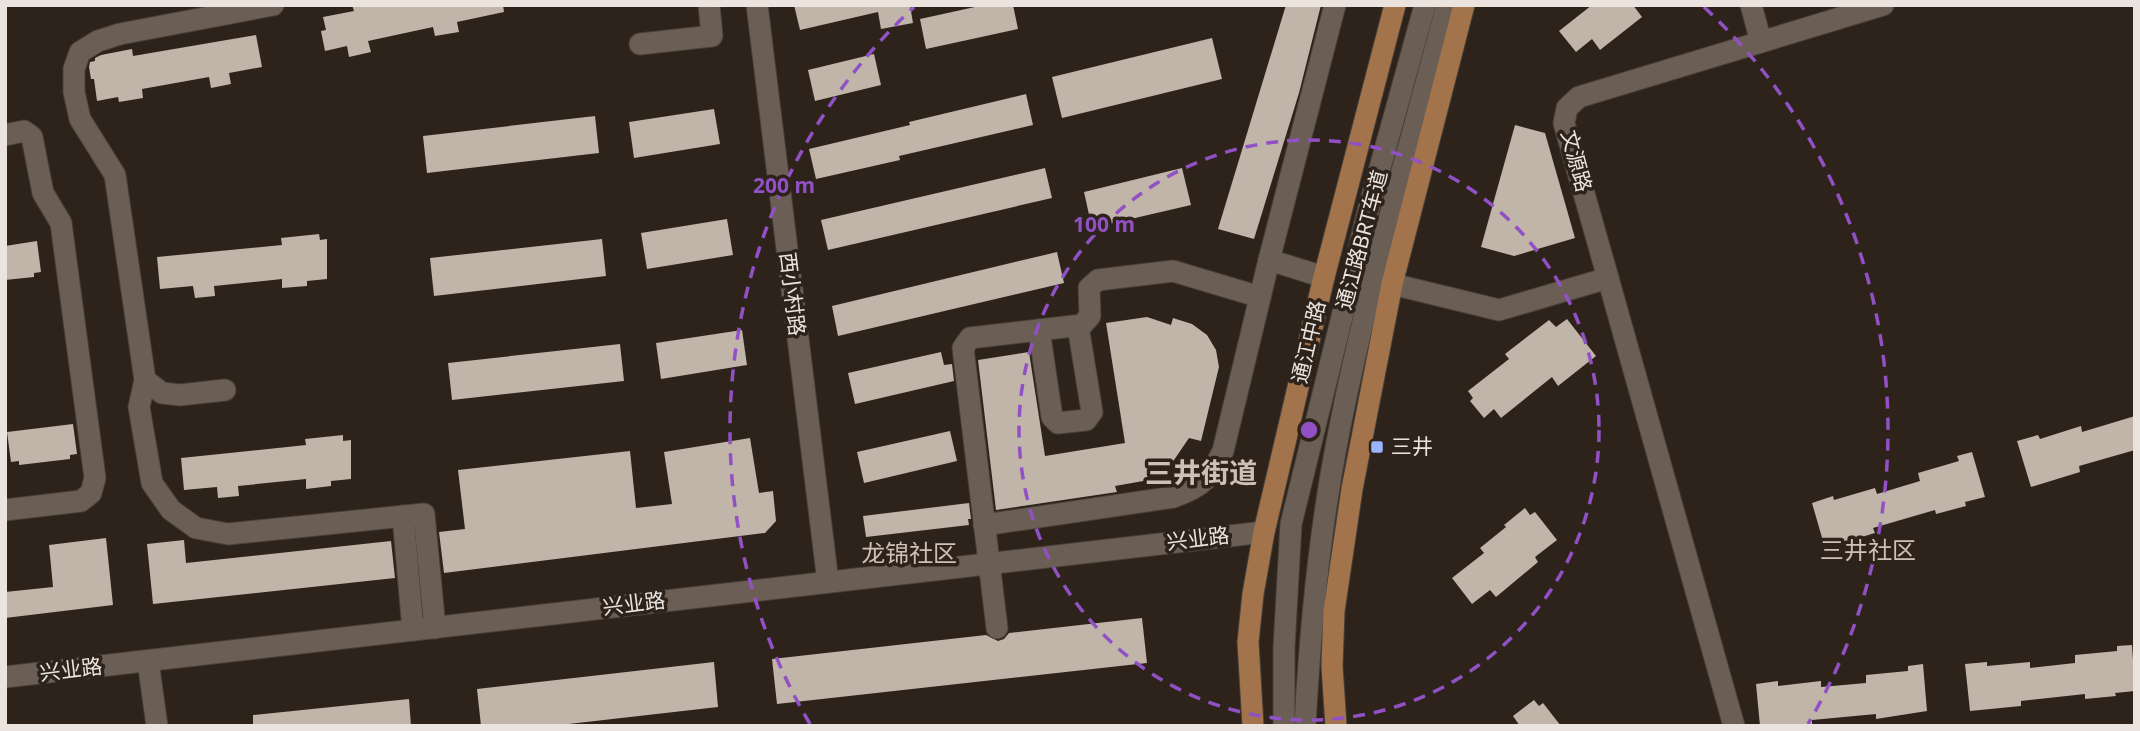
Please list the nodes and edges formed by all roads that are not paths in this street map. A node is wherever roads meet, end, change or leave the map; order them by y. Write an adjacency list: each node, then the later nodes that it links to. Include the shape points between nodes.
1 (273, 5): 21 (street, via 98,41 80,52 74,69 80,119 115,175)
2 (709, 5): 12 (street, via 712,36)
3 (757, 5): 28 (street, 西小村路)
4 (1335, 5): 14 (street)
5 (1395, 5): 15 (main road, 通江中路)
6 (1425, 5): 36 (street, 通江路BRT车道, via 1368,211 1291,524)
7 (1447, 5): 37 (street, 通江路BRT车道, via 1373,281 1337,442 1319,550)
8 (1464, 5): 17 (main road)
9 (1751, 5): 11 (street)
10 (1883, 5): 11 (street, 文源路)
11 (1761, 42): 16 (street, 文源路, via 1580,97 1567,108 1564,123)
12 (640, 44)
13 (5, 135): 23 (street, via 24,131 32,137 43,193 61,223 96,478 91,493 81,501)
14 (1269, 260): 15 (street); 18 (street)
15 (1324, 277): 26 (main road, 通江中路)
16 (1608, 278): 17 (street, via 1499,310); 39 (street, 文源路)
17 (1392, 284): 38 (main road, via 1352,489 1334,611)
18 (1260, 297): 19 (street, via 1173,271 1098,280 1090,288 1090,316); 25 (street, via 1223,452 1197,488 1174,497)
19 (1078, 326): 20 (street); 20 (street, via 1091,412 1086,420 1072,422 1058,423 1052,417)
20 (1039, 330): 25 (street, via 970,338 963,348)
21 (145, 380): 22 (street, via 162,393); 24 (street, via 139,407 152,483 171,510 196,528 228,534)
22 (225, 390)
23 (5, 510)
24 (413, 515): 29 (street); 31 (street)
25 (984, 525): 27 (street)
26 (1264, 531): 27 (street, 兴业路); 35 (main road, 通江中路, via 1248,642)
27 (989, 564): 28 (street, 兴业路); 30 (street)
28 (828, 582): 29 (street, 兴业路)
29 (435, 628): 31 (street, 兴业路)
30 (997, 628)
31 (413, 630): 32 (street, 兴业路)
32 (148, 661): 33 (street, 兴业路); 34 (street)
33 (5, 677)
34 (157, 726)
35 (1253, 726)
36 (1284, 726)
37 (1305, 726)
38 (1336, 726)
39 (1734, 726)

